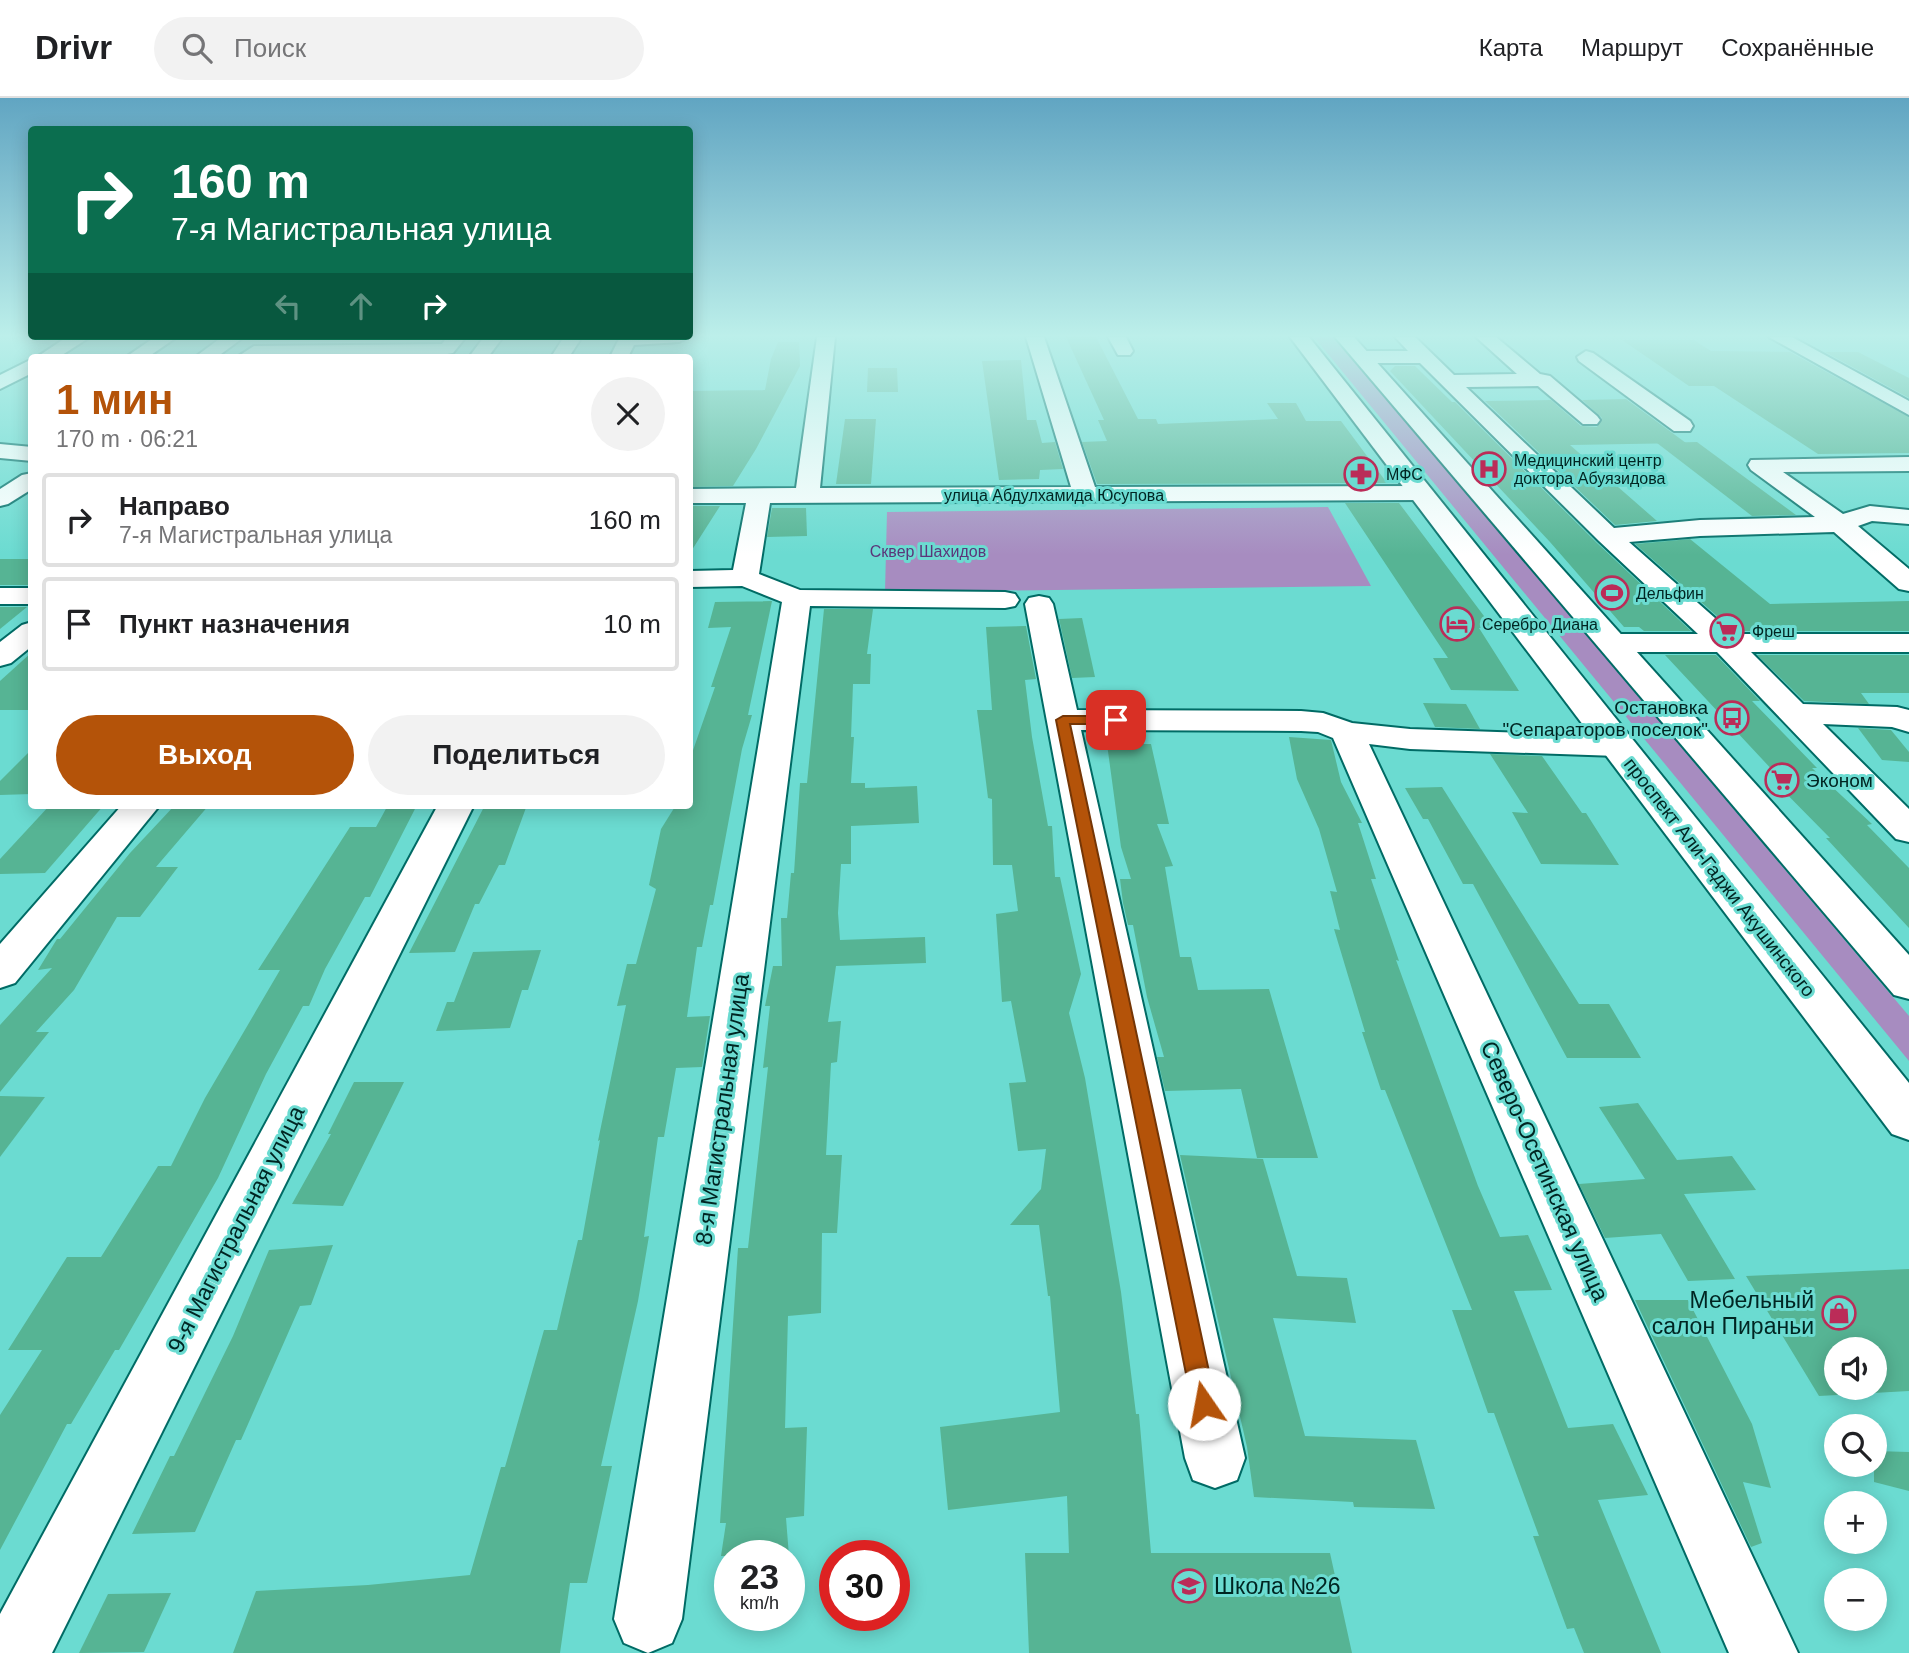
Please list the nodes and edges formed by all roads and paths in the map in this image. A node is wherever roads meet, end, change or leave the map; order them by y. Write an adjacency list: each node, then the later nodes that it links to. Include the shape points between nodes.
1 (818, 410): 22 (street)
2 (1058, 410): 23 (street)
3 (1355, 410): 11 (street, проспект Али-Гаджи Акушинского)
4 (1409, 410): 10 (street)
5 (1478, 410): 27 (street)
6 (1577, 410): 8 (street)
7 (1656, 410): 9 (street)
8 (1590, 420)
9 (1682, 426)
10 (1424, 427): 11 (street, via 1417,439 1396,439); 18 (street)
11 (1372, 431): 19 (street, проспект Али-Гаджи Акушинского)
12 (0, 451): 13 (street)
13 (28, 454)
14 (1909, 464): 26 (street, via 1759,465)
15 (28, 480): 17 (street)
16 (28, 482): 24 (street)
17 (0, 485)
18 (1479, 492): 19 (street, улица Абдулхамида Юсупова); 35 (street)
19 (1419, 493): 23 (street, улица Абдулхамида Юсупова); 43 (street, проспект Али-Гаджи Акушинского)
20 (693, 496): 21 (street, улица Абдулхамида Юсупова)
21 (758, 496): 22 (street, улица Абдулхамида Юсупова); 28 (street)
22 (807, 496): 23 (street, улица Абдулхамида Юсупова)
23 (1086, 496)
24 (0, 499)
25 (1909, 517): 26 (street, via 1870,513)
26 (1840, 524): 27 (street, via 1700,527); 30 (street)
27 (1608, 536): 36 (street)
28 (745, 578): 29 (street); 33 (street)
29 (693, 579)
30 (1909, 583)
31 (0, 596): 32 (street)
32 (28, 596)
33 (797, 598): 40 (street, via 1022,602); 51 (street, 8-я Магистральная улица)
34 (28, 634): 38 (street)
35 (1611, 643): 36 (street); 48 (street)
36 (1725, 643): 37 (street); 39 (street)
37 (1909, 643)
38 (0, 657)
39 (1794, 713): 41 (street, via 1896,717); 46 (street)
40 (1063, 720): 42 (street); 50 (street)
41 (1909, 722)
42 (1324, 727): 43 (street, via 1410,739); 53 (street, Северо-Осетинская улица)
43 (1617, 746): 49 (street, проспект Али-Гаджи Акушинского)
44 (139, 809): 47 (street)
45 (454, 809): 52 (street, 9-я Магистральная улица)
46 (1909, 830)
47 (0, 972)
48 (1909, 983)
49 (1909, 1119)
50 (1215, 1458)
51 (648, 1619)
52 (16, 1653)
53 (1764, 1653)

